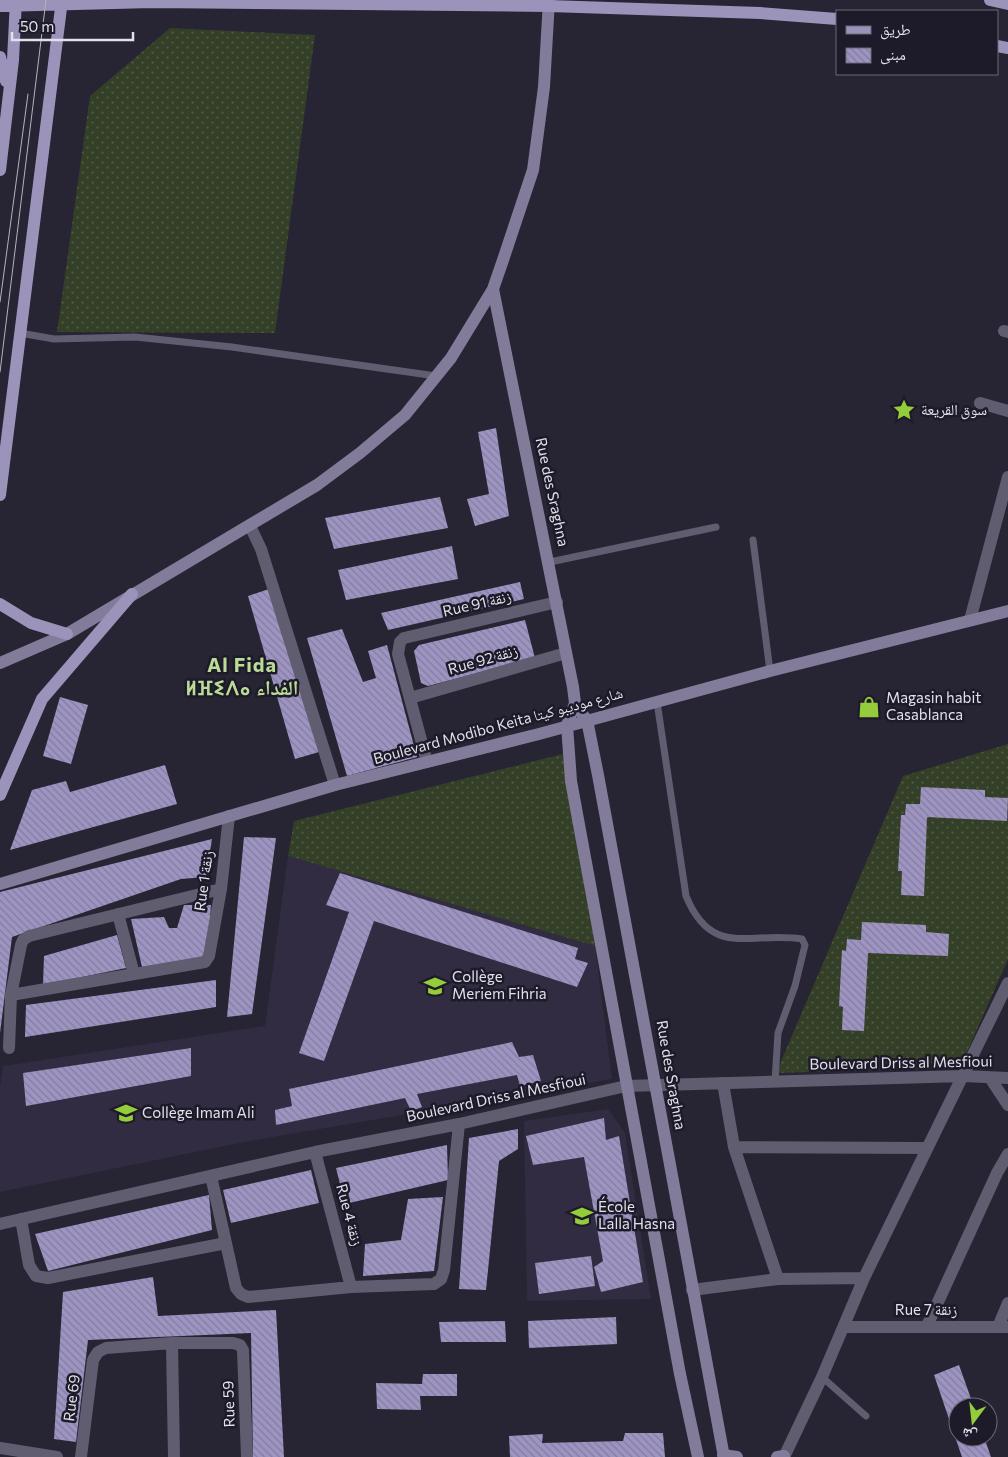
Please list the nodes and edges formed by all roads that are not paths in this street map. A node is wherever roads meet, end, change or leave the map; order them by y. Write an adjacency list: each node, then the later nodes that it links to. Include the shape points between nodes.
1 (990, 0): 5 (main road)
2 (16, 3): 3 (main road); 6 (main road); 9 (main road)
3 (62, 3): 4 (main road); 12 (main road)
4 (549, 3): 7 (main road); 11 (street, via 544,87 533,170)
5 (1008, 4)
6 (0, 6)
7 (836, 19)
8 (0, 57): 9 (main road)
9 (9, 93): 10 (main road)
10 (0, 170)
11 (493, 289): 13 (street, via 451,358); 21 (street, Rue des Sraghna)
12 (20, 333): 13 (lane, via 54,339 135,337 232,346); 17 (main road)
13 (436, 376): 18 (street, via 405,415 360,453 317,485)
14 (980, 403): 15 (street)
15 (1008, 411)
16 (1008, 476): 26 (street)
17 (0, 495)
18 (250, 526): 22 (street); 37 (street, via 261,549)
19 (716, 527): 21 (lane)
20 (753, 540): 30 (lane)
21 (550, 562): 23 (street, Rue des Sraghna)
22 (132, 594): 27 (street); 38 (main road, via 42,699)
23 (557, 602): 28 (street, Rue des Sraghna); 31 (street, Rue 91 زنقة, via 404,638 398,654)
24 (0, 604): 27 (main road, via 31,623)
25 (1008, 611): 26 (street, Boulevard Modibo Keita شارع موديبو كيتا)
26 (970, 620): 30 (street, Boulevard Modibo Keita شارع موديبو كيتا)
27 (67, 634): 29 (street)
28 (566, 652): 31 (street, Rue 92 زنقة); 33 (street, Rue des Sraghna)
29 (0, 663)
30 (770, 671): 32 (street, Boulevard Modibo Keita شارع موديبو كيتا)
31 (410, 698): 36 (street)
32 (657, 702): 34 (street, Boulevard Modibo Keita شارع موديبو كيتا); 50 (lane, via 686,896 694,915 714,932 727,938 782,937 802,939 805,945 778,1033)
33 (575, 703): 34 (street, Rue des Sraghna); 35 (street, Rue des Sraghna)
34 (587, 720): 35 (street, Boulevard Modibo Keita شارع موديبو كيتا); 52 (street, Rue des Sraghna)
35 (567, 725): 36 (street, Boulevard Modibo Keita شارع موديبو كيتا); 53 (street, Rue des Sraghna, via 571,782)
36 (427, 762): 37 (street, Boulevard Modibo Keita شارع موديبو كيتا)
37 (335, 785): 39 (street, Boulevard Modibo Keita شارع موديبو كيتا)
38 (0, 795)
39 (229, 816): 40 (street, Boulevard Modibo Keita شارع موديبو كيتا); 41 (street, Rue 1 زنقة)
40 (0, 884)
41 (221, 889): 42 (street); 43 (street, Rue 1 زنقة, via 208,960)
42 (118, 914): 43 (street); 45 (street, via 23,940)
43 (134, 974): 45 (street)
44 (1007, 990): 47 (street)
45 (11, 995): 46 (street)
46 (9, 1048)
47 (963, 1076): 48 (street, Boulevard Driss al Mesfioui); 50 (street, Boulevard Driss al Mesfioui); 57 (street)
48 (990, 1078): 49 (street, Boulevard Driss al Mesfioui); 54 (street)
49 (1008, 1078)
50 (775, 1081): 51 (street, Boulevard Driss al Mesfioui)
51 (723, 1083): 52 (street, Boulevard Driss al Mesfioui); 56 (street)
52 (656, 1085): 53 (street, Boulevard Driss al Mesfioui); 67 (street, Rue des Sraghna)
53 (626, 1086): 55 (street, Boulevard Driss al Mesfioui); 81 (street, Rue des Sraghna)
54 (1008, 1105)
55 (459, 1124): 58 (street, Boulevard Driss al Mesfioui); 66 (street, via 441,1279 434,1284)
56 (734, 1147): 57 (street); 65 (street)
57 (926, 1148): 64 (street)
58 (315, 1152): 60 (street, Boulevard Driss al Mesfioui); 66 (street, Rue 4 زنقة)
59 (1008, 1154): 69 (street)
60 (211, 1176): 61 (street, Boulevard Driss al Mesfioui); 63 (street)
61 (21, 1219): 62 (street, Boulevard Driss al Mesfioui); 63 (street, via 29,1265 36,1276 48,1278)
62 (0, 1224)
63 (226, 1243): 66 (street, via 236,1288 241,1294)
64 (864, 1278): 65 (street); 70 (street)
65 (778, 1279): 67 (street)
66 (351, 1287)
67 (692, 1290): 76 (street, Rue des Sraghna)
68 (1008, 1303): 71 (street)
69 (926, 1326): 70 (street, Rue 7 زنقة); 71 (street, Rue 7 زنقة)
70 (844, 1327): 73 (street)
71 (1003, 1327)
72 (172, 1343): 78 (street, Rue 69, via 106,1348 98,1352 93,1360); 79 (street); 80 (street, Rue 59, via 240,1345 243,1350)
73 (822, 1377): 74 (lane); 83 (street)
74 (866, 1416)
75 (0, 1448): 77 (street)
76 (723, 1456): 82 (street)
77 (57, 1457)
78 (81, 1457)
79 (174, 1457)
80 (247, 1457)
81 (698, 1457)
82 (737, 1457)
83 (782, 1457)

